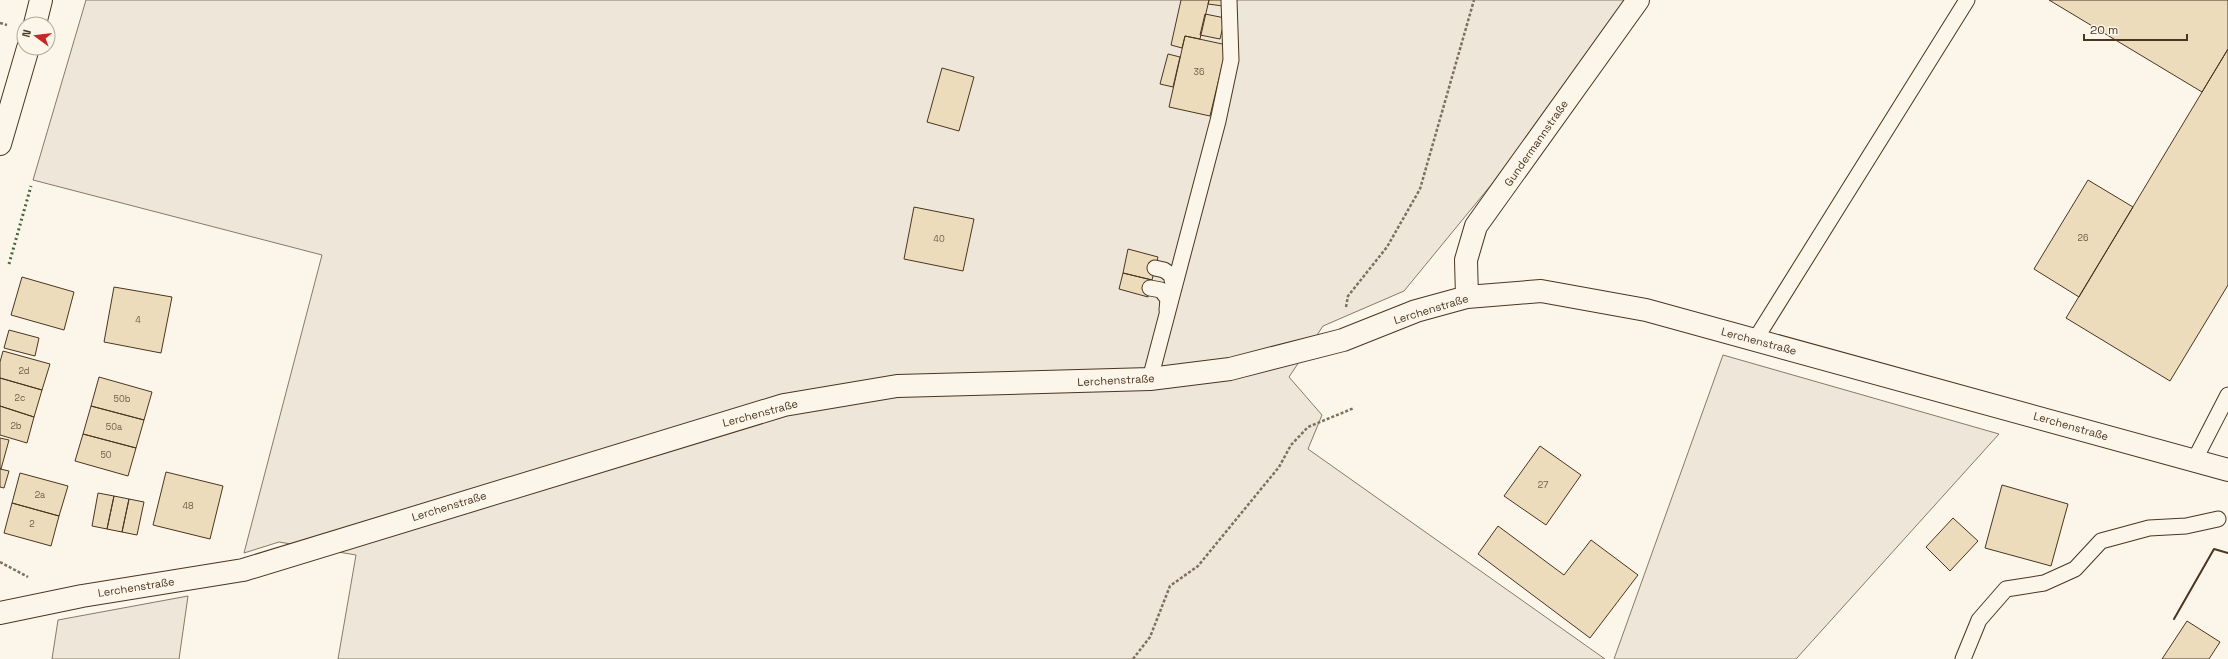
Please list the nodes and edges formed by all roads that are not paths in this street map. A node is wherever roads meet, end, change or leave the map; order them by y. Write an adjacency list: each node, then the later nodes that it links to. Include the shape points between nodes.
1 (41, 0): 5 (street)
2 (1229, 0): 10 (lane, via 1231,60 1218,121)
3 (1638, 0): 11 (street, Gundermannstraße, via 1476,226 1466,260)
4 (1968, 0): 13 (lane)
5 (37, 16)
6 (26, 56): 7 (street)
7 (0, 144)
8 (1155, 268): 10 (lane, via 1171,275)
9 (1150, 288): 12 (lane, via 1161,290 1168,299)
10 (1174, 288): 12 (lane)
11 (1467, 297): 13 (street, Lerchenstraße, via 1541,291 1646,310); 14 (street, Lerchenstraße, via 1416,311 1343,340 1230,369)
12 (1166, 317): 14 (lane)
13 (1755, 340): 16 (street, Lerchenstraße)
14 (1150, 379): 19 (street, Lerchenstraße, via 898,386 784,405 243,570 82,596)
15 (2228, 395): 16 (lane)
16 (2194, 460): 17 (street, Lerchenstraße)
17 (2228, 470)
18 (2218, 519): 20 (lane, via 2186,526 2149,528 2101,541 2075,569 2044,583 2006,589 1979,620)
19 (0, 613)
20 (1963, 659)

